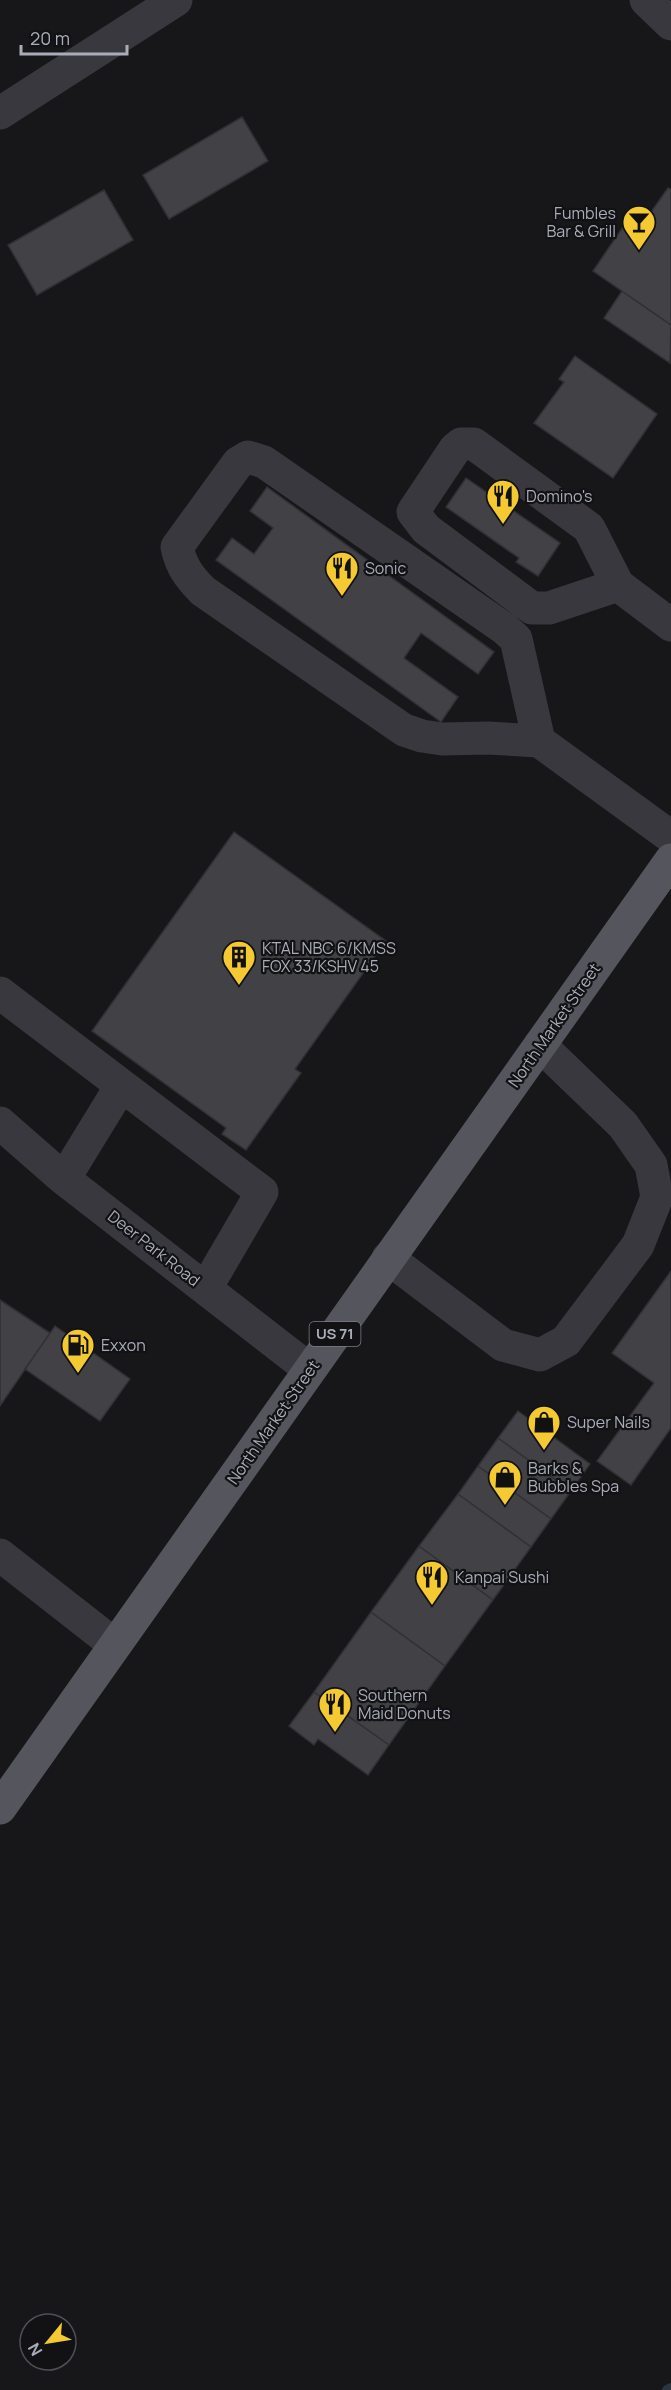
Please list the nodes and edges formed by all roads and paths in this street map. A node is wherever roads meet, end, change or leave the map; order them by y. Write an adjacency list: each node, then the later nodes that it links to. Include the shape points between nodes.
1 (176, 0): 4 (street)
2 (646, 0): 3 (street)
3 (671, 24)
4 (0, 113)
5 (618, 585): 5 (street, via 589,528 474,444 461,444 455,449 413,512 426,529 532,608 549,608); 6 (street)
6 (671, 625)
7 (539, 741): 7 (street, via 516,639 264,462 248,457 238,463 177,547 180,563 203,591 404,730 442,739); 8 (street)
8 (671, 837)
9 (671, 860): 11 (main road, North Market Street / US 71)
10 (0, 993): 12 (street)
11 (540, 1045): 15 (main road, North Market Street / US 71); 15 (street, via 622,1125 651,1165 657,1197 638,1245 566,1341 540,1355 503,1345)
12 (121, 1086): 14 (street); 16 (street, via 262,1192)
13 (0, 1124): 14 (street, Deer Park Road)
14 (64, 1179): 16 (street, Deer Park Road)
15 (388, 1258): 17 (main road, North Market Street / US 71)
16 (206, 1288): 17 (street, Deer Park Road)
17 (309, 1369): 19 (main road, North Market Street / US 71)
18 (0, 1555): 19 (street)
19 (115, 1645): 20 (main road, North Market Street / US 71)
20 (0, 1808)

